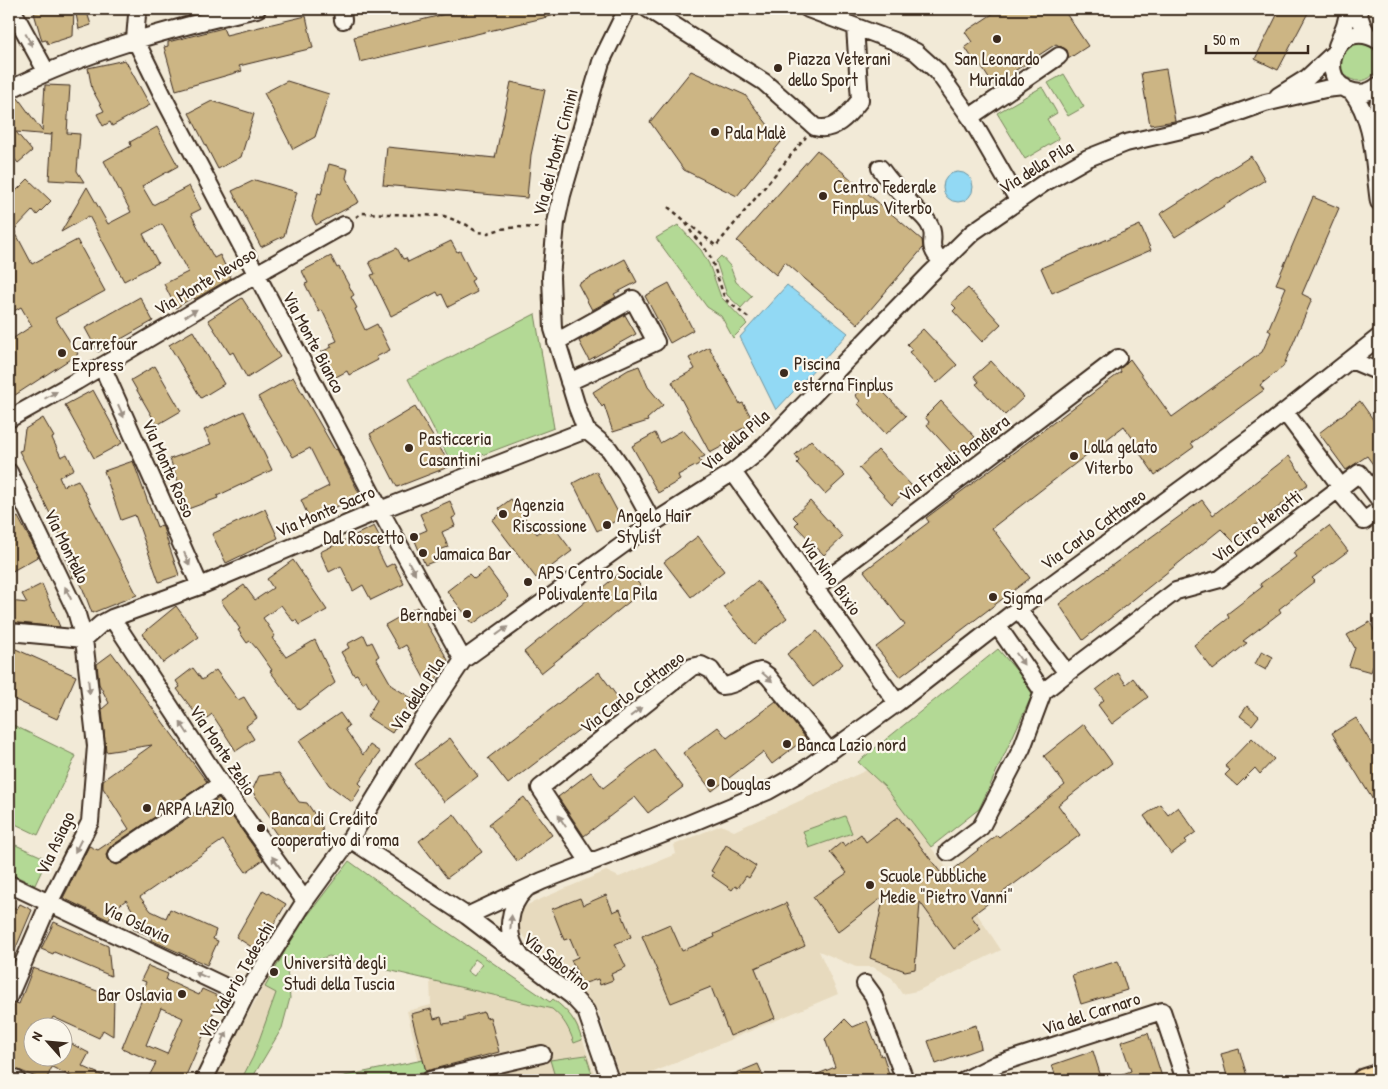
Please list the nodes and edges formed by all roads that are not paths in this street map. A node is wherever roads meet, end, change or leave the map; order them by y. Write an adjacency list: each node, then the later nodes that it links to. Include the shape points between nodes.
1 (12, 9): 15 (street, one-way to 15)
2 (140, 9): 11 (street)
3 (257, 9): 9 (street)
4 (627, 9): 30 (street, Via dei Monti Cimini, via 601,62 568,172 556,229 551,277)
5 (648, 9): 10 (street, via 764,82 815,127 824,130 848,116 860,100)
6 (808, 9): 10 (street)
7 (1349, 9): 13 (street)
8 (1357, 9): 12 (street, via 1362,24)
9 (233, 11): 11 (street)
10 (855, 28): 21 (street, via 916,52 937,71)
11 (135, 39): 15 (street); 28 (street, Via Monte Bianco)
12 (1376, 39): 13 (street, Via della Pila, via 1357,34)
13 (1336, 49): 17 (street, via 1332,60 1334,75); 20 (street, Via della Pila, via 1306,78)
14 (1060, 56): 21 (street)
15 (46, 71): 18 (street)
16 (1379, 85): 17 (street, Via della Pila, via 1365,92)
17 (1347, 89): 20 (street, Via della Pila, via 1325,90); 22 (street, via 1365,112)
18 (9, 90)
19 (1379, 100): 22 (street)
20 (1265, 104): 24 (street, Via della Pila, via 1203,125 1126,143 1088,158)
21 (970, 117): 24 (street)
22 (1372, 151): 25 (street)
23 (880, 168): 27 (street, via 929,224 934,235 931,244 934,253)
24 (1018, 200): 27 (street, Via della Pila, via 973,232)
25 (1379, 202)
26 (344, 225): 28 (street, Via Monte Nevoso)
27 (942, 262): 40 (street, Via della Pila, via 758,452)
28 (256, 275): 33 (street, Via Monte Nevoso, one-way to 28); 43 (street, Via Monte Bianco)
29 (1379, 337): 32 (street, Via Carlo Cattaneo)
30 (556, 342): 35 (street, Via dei Monti Cimini); 35 (street, via 634,299 656,342)
31 (1118, 358): 47 (street, Via Fratelli Bandiera)
32 (1351, 360): 34 (street); 36 (street, Via Carlo Cattaneo)
33 (102, 366): 37 (street, Via Monte Nevoso, one-way to 33); 46 (street, Via Monte Rosso, one-way to 46)
34 (1379, 372)
35 (569, 382): 38 (street, Via dei Monti Cimini)
36 (1285, 412): 41 (street); 48 (street, Via Carlo Cattaneo)
37 (9, 419)
38 (586, 430): 43 (street, Via Monte Sacro); 45 (street, Via dei Monti Cimini, via 609,449 620,464)
39 (9, 472): 52 (street, Via Montello, one-way to 39, via 76,611)
40 (733, 472): 45 (street, Via della Pila); 47 (street, Via Nino Bixio)
41 (1340, 488): 42 (street, Via Ciro Menotti, via 1359,473); 44 (street, via 1364,521); 54 (street, Via Ciro Menotti, via 1220,579 1176,591)
42 (1379, 499)
43 (380, 510): 46 (street, Via Monte Sacro); 53 (street, Via Monte Bianco, one-way to 53)
44 (1379, 510)
45 (653, 523): 53 (street, Via della Pila, one-way to 45)
46 (200, 586): 49 (street, Via Monte Sacro)
47 (814, 588): 56 (street, Via Nino Bixio)
48 (1018, 609): 50 (street, Via Carlo Cattaneo); 54 (street)
49 (112, 618): 52 (street, Via Monte Sacro); 58 (street, Via Monte Zebio, one-way to 49)
50 (997, 625): 55 (street, one-way to 55); 56 (street, Via Carlo Cattaneo)
51 (9, 632): 52 (street)
52 (84, 639): 66 (street, Via Asiago, one-way to 66, via 96,746 90,822)
53 (463, 660): 59 (street, Via della Pila)
54 (1067, 673): 55 (street, Via Ciro Menotti)
55 (1043, 692): 60 (street, via 1022,748 981,827)
56 (897, 703): 57 (street, Via Carlo Cattaneo)
57 (830, 752): 62 (street, Via Carlo Cattaneo, via 768,791); 62 (street, Via Carlo Cattaneo, one-way to 57, via 540,788 692,667 701,665 711,670 722,686 730,686 761,671)
58 (221, 784): 61 (street); 65 (street, Via Monte Zebio, one-way to 58)
59 (350, 839): 65 (street, Via della Pila); 67 (street)
60 (948, 852)
61 (116, 855)
62 (589, 862): 64 (street, Via Carlo Cattaneo)
63 (9, 884): 66 (street, Via Oslavia)
64 (529, 887): 67 (street, Via Carlo Cattaneo); 68 (street, one-way to 64, via 513,943 510,924 517,900)
65 (305, 901): 71 (street, Via Valerio Tedeschi)
66 (49, 902): 70 (street, Via Asiago); 71 (street, Via Oslavia, one-way to 66)
67 (467, 916): 68 (street, Via Sabotino)
68 (523, 959): 78 (street, Via Sabotino, via 572,996 586,1011)
69 (865, 984): 79 (street, via 872,994)
70 (9, 996)
71 (245, 996): 76 (street, Via Valerio Tedeschi, one-way to 71)
72 (542, 1054): 77 (street)
73 (1379, 1075): 82 (main road)
74 (9, 1076): 75 (street)
75 (17, 1080)
76 (204, 1080)
77 (430, 1080)
78 (610, 1080)
79 (905, 1080)
80 (965, 1080): 81 (street, Via del Carnaro, via 997,1064 1162,1011)
81 (1185, 1080)
82 (1363, 1080)

